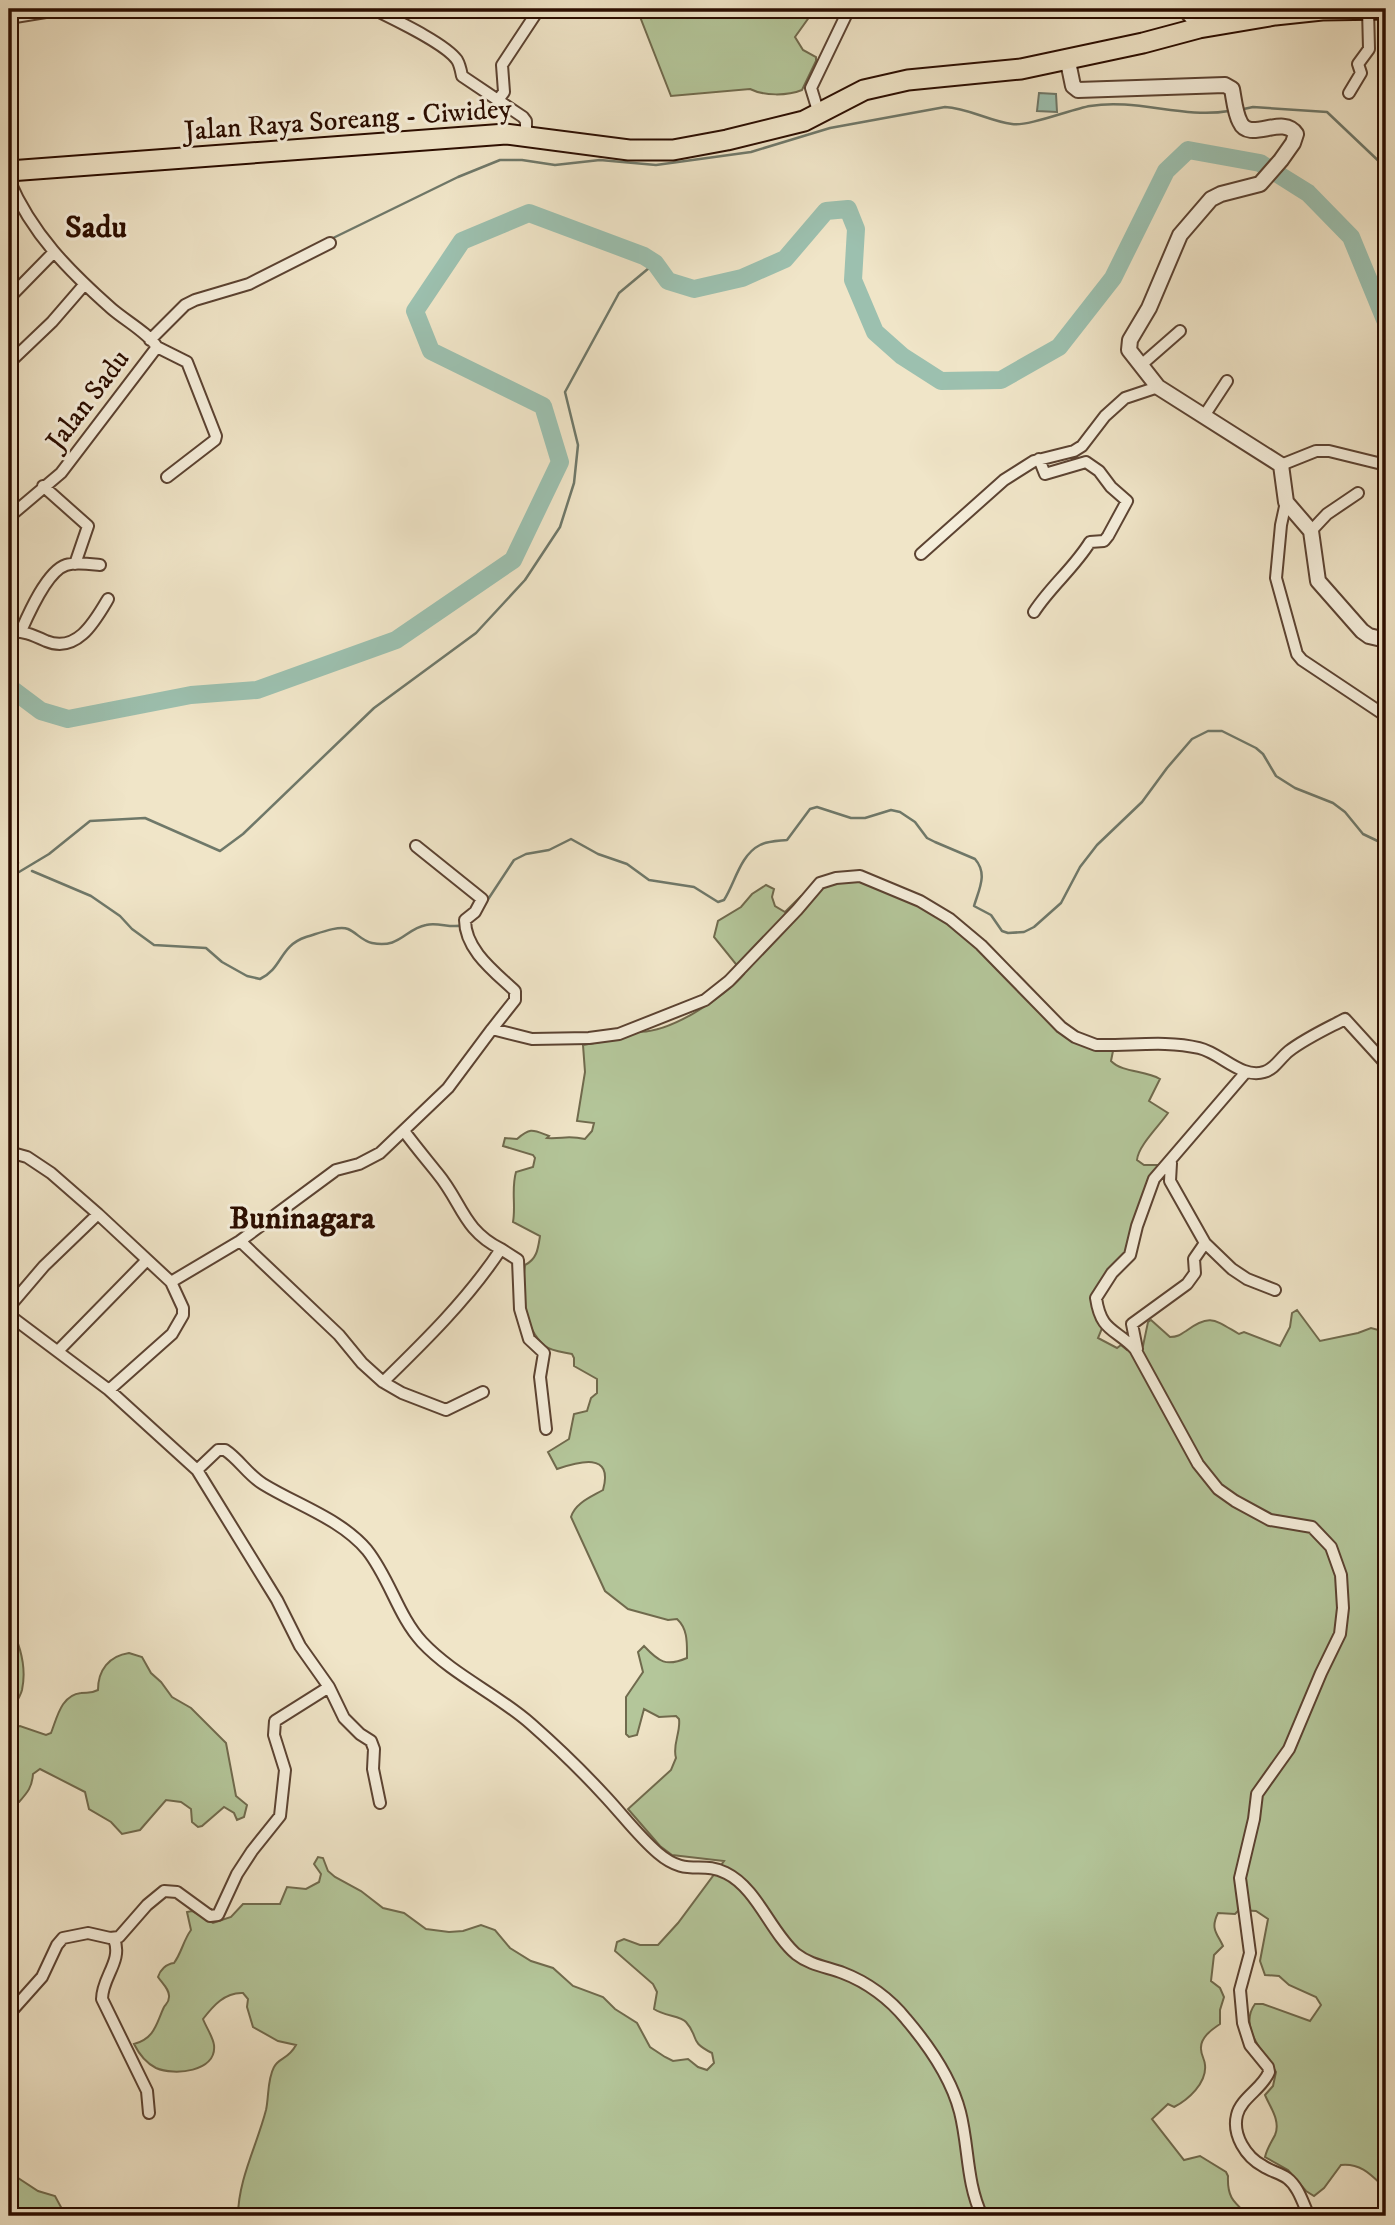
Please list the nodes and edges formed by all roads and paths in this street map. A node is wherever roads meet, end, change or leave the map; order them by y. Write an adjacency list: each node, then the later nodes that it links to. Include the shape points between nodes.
1 (64, 9): 9 (street)
2 (373, 9): 13 (street, via 420,32 452,55 462,76)
3 (539, 9): 13 (street, via 502,65 504,92)
4 (849, 9): 14 (street, via 811,88)
5 (1182, 9): 10 (street)
6 (1322, 9): 7 (highway, Jalan Raya Soreang - Ciwidey); 10 (highway, Jalan Raya Soreang - Ciwidey)
7 (1368, 9): 8 (highway, Jalan Raya Soreang - Ciwidey); 12 (street, via 1369,49 1358,64 1361,73)
8 (1386, 9)
9 (9, 18)
10 (1199, 28): 11 (highway, Jalan Raya Soreang - Ciwidey)
11 (1068, 57): 14 (highway, Jalan Raya Soreang - Ciwidey, via 1007,71 883,85); 25 (street, via 1073,86 1078,90 1225,85 1231,89 1244,127 1285,126 1296,134 1260,184 1211,199 1180,234 1128,345)
12 (1349, 93)
13 (498, 100): 15 (street, via 523,117)
14 (820, 114): 15 (highway, Jalan Raya Soreang - Ciwidey, via 769,131 673,150 629,150)
15 (526, 137): 16 (highway, Jalan Raya Soreang - Ciwidey, via 479,135)
16 (9, 171)
17 (9, 180): 19 (street, Jalan Sadu, via 18,203)
18 (330, 243): 23 (street, via 249,284 185,304)
19 (53, 253): 20 (street, Jalan Sadu); 21 (street)
20 (84, 285): 23 (street, Jalan Sadu); 24 (street)
21 (9, 298)
22 (1180, 331): 25 (street)
23 (153, 343): 32 (street, via 187,362 216,436); 33 (street, Jalan Sadu, via 61,473)
24 (9, 363)
25 (1140, 366): 27 (street)
26 (1227, 381): 28 (street)
27 (1158, 387): 28 (street); 29 (street, via 1125,398 1082,446)
28 (1204, 416): 30 (street)
29 (1039, 459): 38 (street, via 1004,480); 42 (street, via 1045,474 1086,462 1127,501 1104,541 1090,542)
30 (1282, 465): 31 (street, via 1315,451); 35 (street)
31 (1386, 465)
32 (167, 477)
33 (43, 486): 36 (street, Jalan Sadu); 39 (street, via 88,526)
34 (1359, 493): 37 (street)
35 (1286, 502): 37 (street); 46 (street, via 1276,578 1297,654)
36 (9, 517)
37 (1311, 531): 45 (street, via 1318,581 1362,631)
38 (921, 554)
39 (75, 564): 40 (street); 43 (street, via 56,572)
40 (100, 565)
41 (108, 599): 43 (street, via 92,627 77,639 54,644)
42 (1034, 612)
43 (21, 631): 44 (street)
44 (9, 632)
45 (1386, 640)
46 (1386, 716)
47 (416, 846): 48 (street, via 482,899 465,920 465,927 472,946 516,996)
48 (492, 1029): 50 (street, via 531,1039 619,1034 705,1000 729,981 820,883 860,876 950,919 1075,1037 1096,1045 1201,1048); 51 (street, via 448,1088)
49 (1384, 1057): 50 (street, via 1345,1019 1300,1044 1265,1072)
50 (1246, 1072): 53 (street)
51 (404, 1131): 55 (street, via 380,1153 336,1170); 57 (street, via 477,1235)
52 (9, 1152): 54 (street, via 27,1157 51,1173)
53 (1172, 1161): 56 (street, via 1170,1181); 64 (street, via 1154,1179 1130,1255 1096,1298 1105,1325)
54 (98, 1214): 58 (street); 61 (street)
55 (240, 1241): 59 (street); 65 (street)
56 (1205, 1243): 60 (street, via 1232,1269); 64 (street, via 1194,1259 1195,1273 1187,1284 1132,1324)
57 (500, 1249): 65 (street, via 432,1334); 68 (street, via 518,1260 520,1309 529,1339 544,1353 540,1377)
58 (147, 1260): 59 (street); 63 (street)
59 (171, 1282): 66 (street, via 183,1308 172,1334)
60 (1275, 1290)
61 (9, 1307)
62 (9, 1315): 63 (street)
63 (58, 1351): 66 (street)
64 (1137, 1352): 76 (street, via 1198,1464 1219,1489 1269,1520 1312,1527 1331,1547 1341,1575 1340,1634 1289,1749 1257,1794 1240,1878 1250,1953 1240,1990 1243,2023 1250,2045 1269,2072 1238,2111 1237,2131 1245,2151 1256,2162 1294,2185)
65 (383, 1382): 67 (street, via 446,1410)
66 (108, 1390): 69 (street)
67 (483, 1392)
68 (546, 1429)
69 (197, 1470): 70 (street); 75 (street, via 218,1450 225,1450 260,1483 353,1535 387,1578 420,1639 529,1722 590,1779 656,1852 672,1864 725,1872 740,1883 793,1952 885,1997 929,2048 952,2088 972,2191)
70 (329, 1687): 71 (street, via 344,1718 371,1741); 72 (street, via 275,1721 274,1735 285,1770 280,1816 251,1851 222,1911 210,1916 182,1894 164,1891)
71 (380, 1803)
72 (114, 1939): 73 (street, via 88,1933 63,1938 42,1976); 74 (street, via 117,1956 102,1999 147,2091)
73 (9, 2014)
74 (149, 2113)
75 (982, 2216)
76 (1309, 2216)

